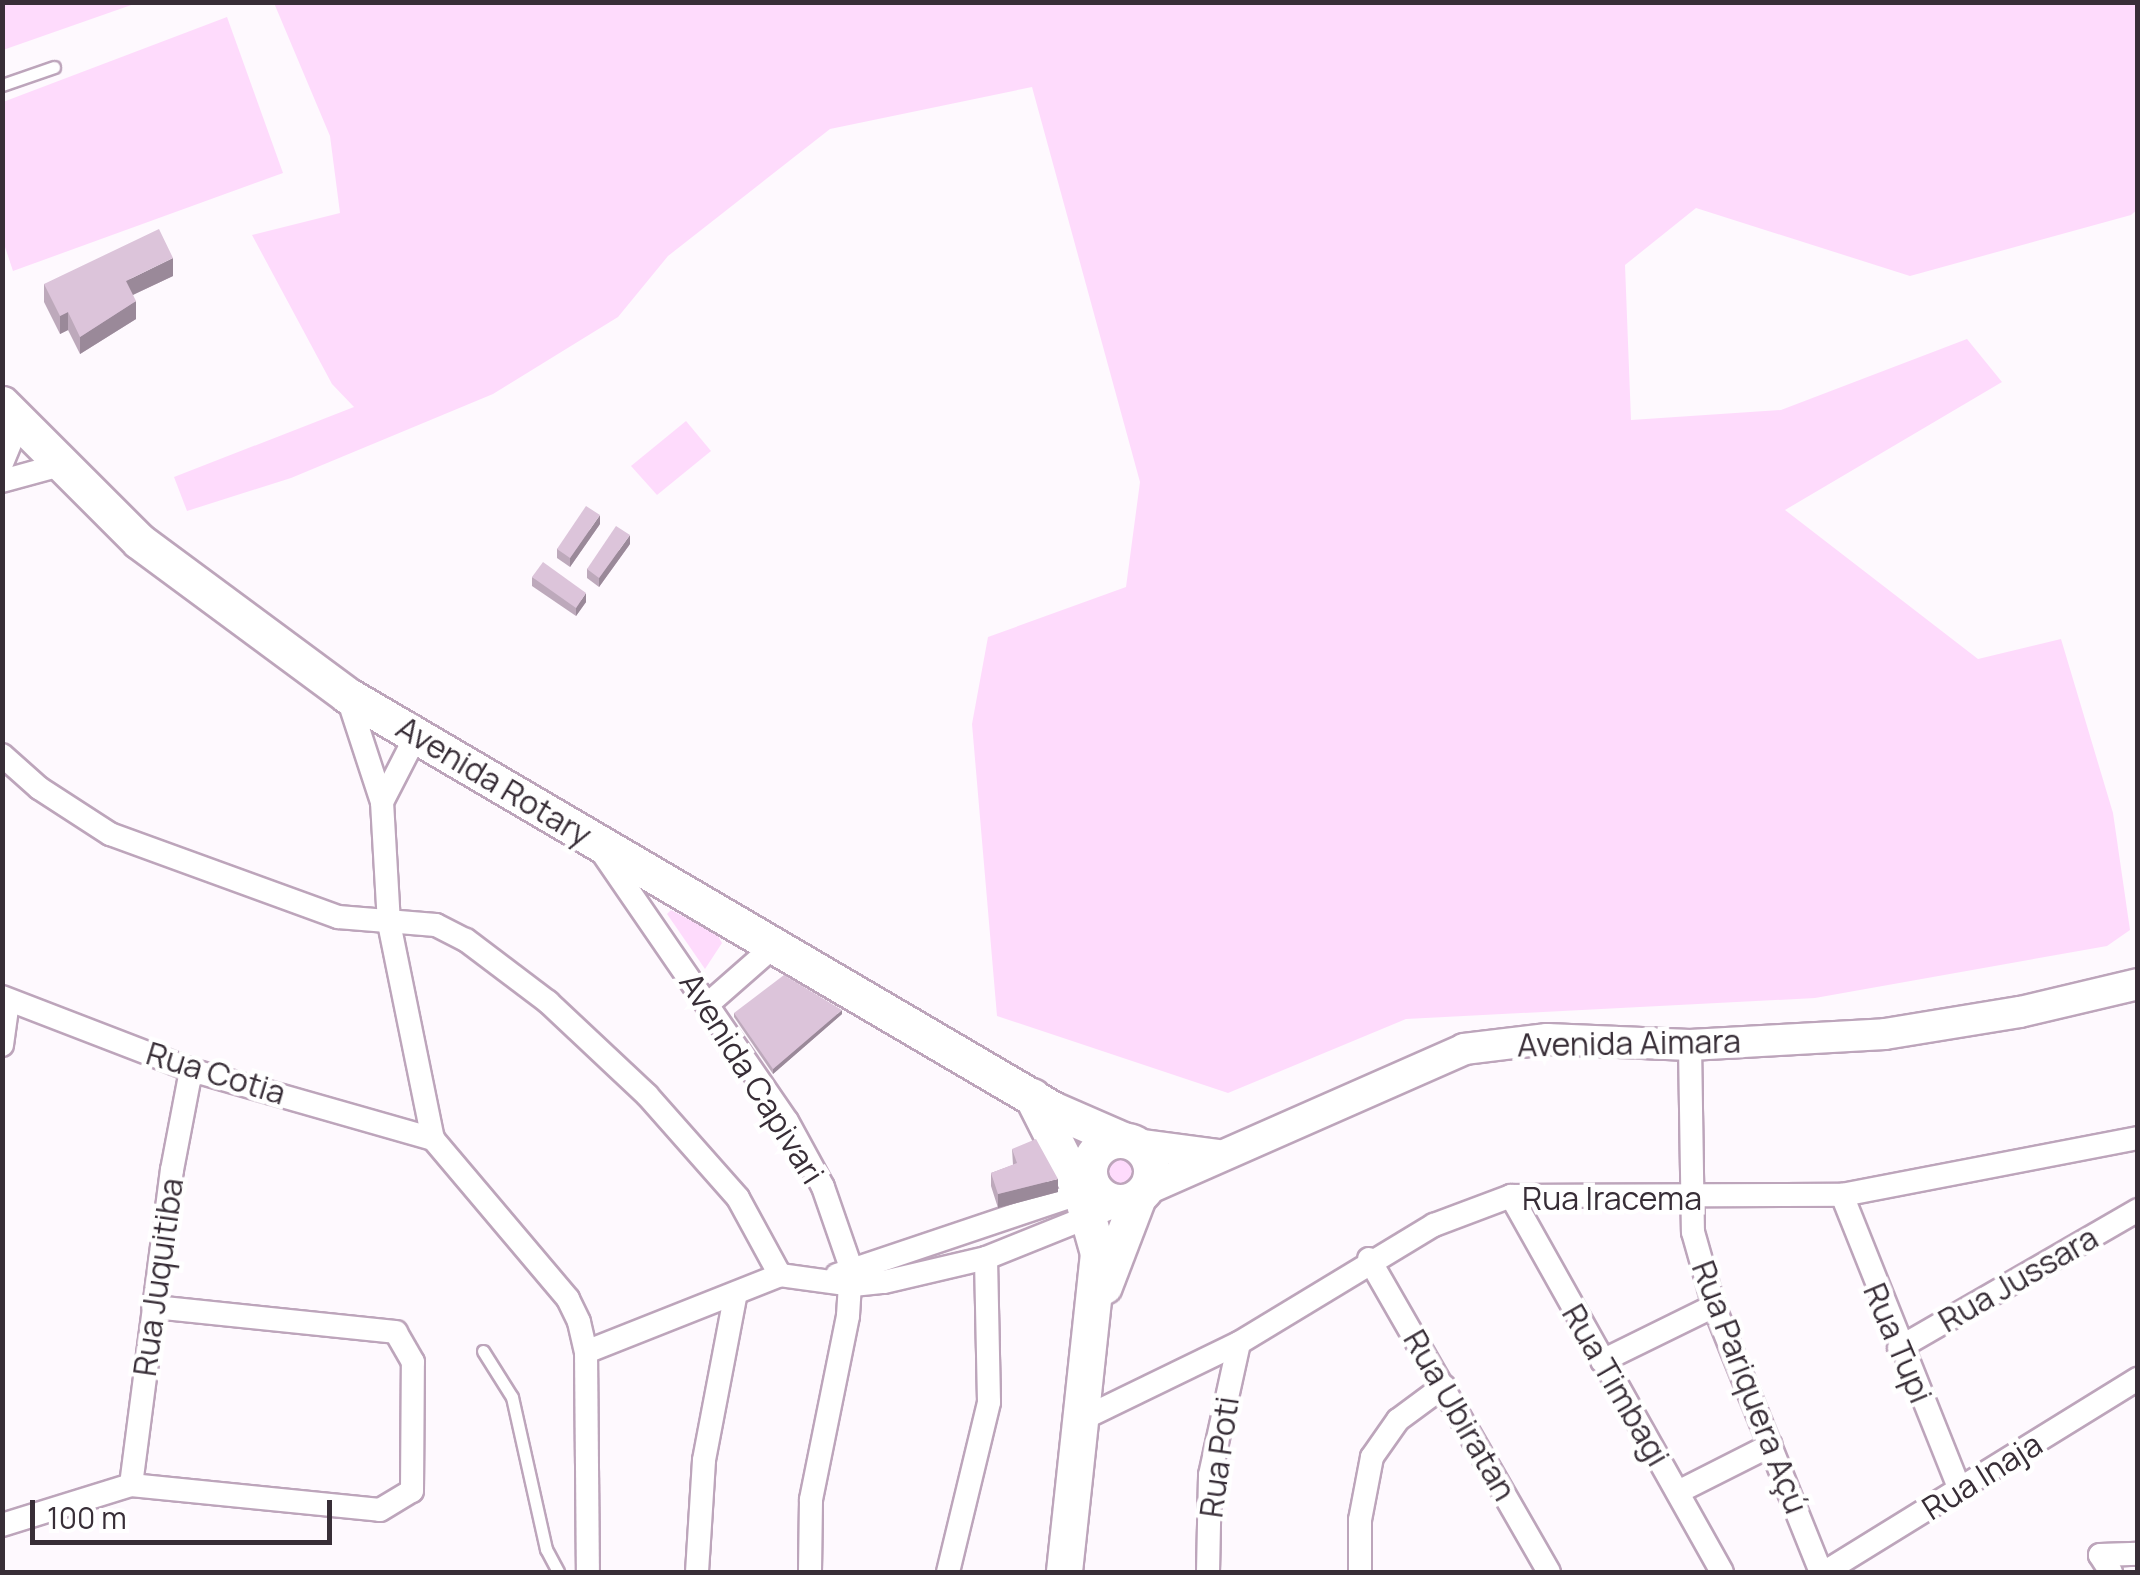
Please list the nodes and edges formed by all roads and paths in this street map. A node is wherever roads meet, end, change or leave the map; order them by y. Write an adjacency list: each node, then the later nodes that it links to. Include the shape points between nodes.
1 (54, 66): 2 (lane)
2 (2, 85)
3 (11, 413): 4 (street); 5 (main road, Avenida Rotary)
4 (2, 463)
5 (60, 465): 6 (street); 7 (main road, Avenida Rotary, via 188,581)
6 (2, 481)
7 (347, 694): 8 (main road, Avenida Rotary); 10 (street)
8 (418, 734): 10 (street); 11 (main road, Avenida Rotary)
9 (2, 755): 12 (street, via 110,834 338,917)
10 (382, 802): 12 (street)
11 (594, 841): 13 (main road, Avenida Rotary); 16 (street, Avenida Capivari)
12 (389, 923): 22 (street); 33 (street, via 436,925 548,1002 646,1095 738,1198)
13 (774, 946): 16 (street); 20 (main road, Avenida Rotary)
14 (2138, 984): 18 (main road, Avenida Aimara, via 1885,1034)
15 (5, 999): 17 (street); 19 (street, Rua Cotia)
16 (708, 1004): 34 (street, Avenida Capivari, via 808,1158)
17 (2, 1045)
18 (1690, 1045): 24 (main road, Avenida Aimara, via 1547,1039 1464,1050); 28 (street, Rua Pariquera Açú)
19 (192, 1070): 22 (street, Rua Cotia); 37 (street, Rua Juquitiba)
20 (1032, 1095): 23 (main road, Avenida Rotary); 29 (main road)
21 (2138, 1138): 25 (street, Rua Iracema)
22 (433, 1139): 42 (street, via 568,1299)
23 (1129, 1142): 24 (main road); 26 (main road, via 1149,1160); 26 (main road, via 1098,1149 1089,1177 1099,1195)
24 (1230, 1154): 26 (main road, Avenida Aimara)
25 (1842, 1195): 28 (street, Rua Iracema); 40 (street, Rua Tupi)
26 (1136, 1196): 29 (street); 38 (main road)
27 (1511, 1196): 28 (street, Rua Iracema); 32 (street, Rua Iracema); 43 (street, Rua Timbagi)
28 (1690, 1198): 36 (street, Rua Pariquera Açú)
29 (1086, 1207): 31 (street); 34 (street); 38 (main road, via 1098,1253)
30 (2138, 1210): 40 (street, Rua Jussara)
31 (986, 1258): 34 (street); 58 (street, via 989,1402)
32 (1369, 1259): 39 (street, Rua Iracema); 45 (street, Rua Ubiratan)
33 (780, 1275): 34 (street); 35 (street)
34 (844, 1277): 57 (street, via 811,1500)
35 (735, 1298): 42 (street); 56 (street, via 704,1460)
36 (1714, 1306): 43 (street); 47 (street, Rua Pariquera Açú)
37 (153, 1307): 48 (street, Rua Juquitiba); 48 (street, via 396,1332 413,1362 416,1482 399,1503 380,1510)
38 (1095, 1316): 46 (main road)
39 (1239, 1343): 46 (street, Rua Iracema); 60 (street, Rua Poti, via 1210,1474)
40 (1899, 1348): 49 (street, Rua Tupi)
41 (483, 1350): 54 (lane, via 512,1397 546,1549)
42 (586, 1352): 55 (street)
43 (1602, 1361): 50 (street, Rua Timbagi)
44 (2138, 1379): 49 (street, Rua Inaja)
45 (1444, 1386): 61 (street, via 1398,1420 1372,1457 1360,1520); 62 (street, Rua Ubiratan)
46 (1076, 1422): 59 (main road)
47 (1771, 1445): 50 (street); 64 (street, Rua Pariquera Açú)
48 (131, 1485): 51 (street)
49 (1960, 1490): 64 (street, Rua Inaja)
50 (1678, 1492): 63 (street, Rua Timbagi)
51 (2, 1524)
52 (2138, 1554): 53 (street)
53 (2106, 1564)
54 (558, 1572)
55 (588, 1572)
56 (697, 1572)
57 (810, 1572)
58 (948, 1572)
59 (1064, 1572)
60 (1208, 1572)
61 (1360, 1572)
62 (1545, 1572)
63 (1722, 1572)
64 (1823, 1572)

